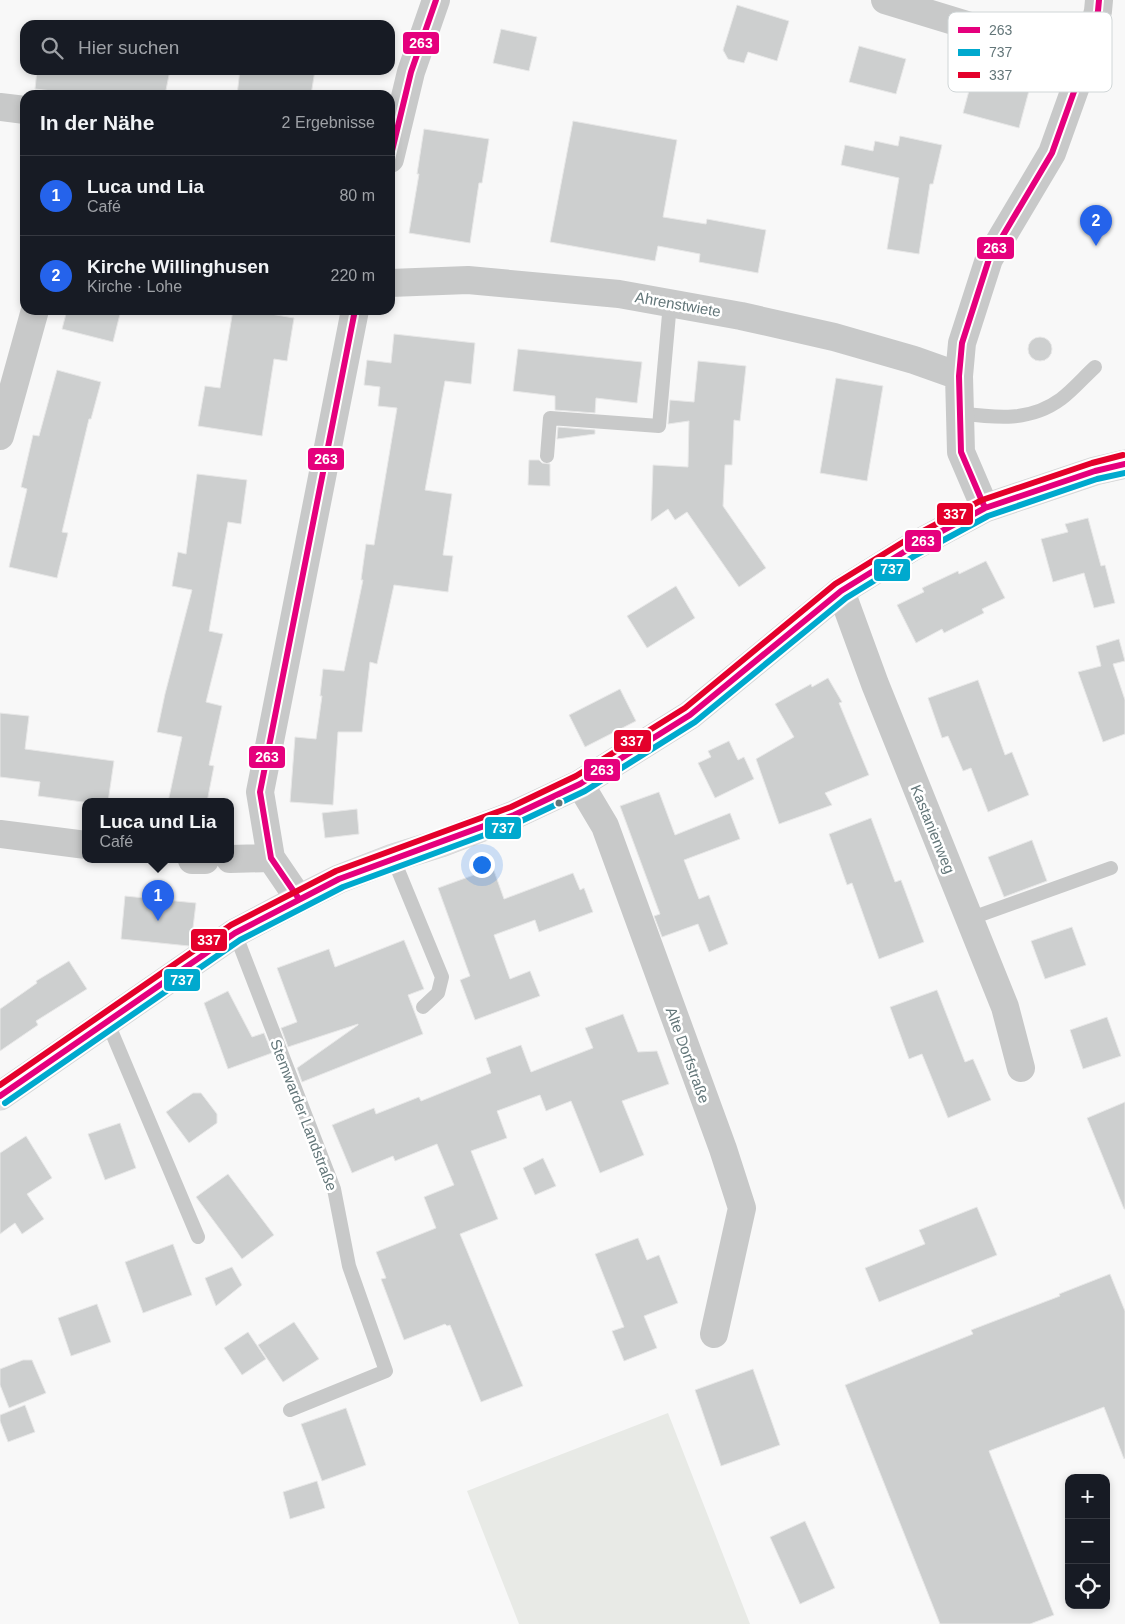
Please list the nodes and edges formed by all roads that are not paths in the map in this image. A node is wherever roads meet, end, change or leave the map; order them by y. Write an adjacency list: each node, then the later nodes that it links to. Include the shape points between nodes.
1 (436, 0): 7 (street, via 411,72)
2 (885, 0): 3 (street)
3 (948, 19)
4 (1074, 92): 14 (street, via 1052,153 990,259 962,343)
5 (0, 107): 6 (street)
6 (20, 109)
7 (395, 138)
8 (395, 283): 9 (street, Ahrenstwiete, via 468,280 619,294)
9 (670, 303): 14 (street, Ahrenstwiete, via 834,337); 17 (lane, via 659,426 550,418)
10 (33, 315): 13 (street)
11 (355, 315): 24 (street, via 260,792)
12 (1095, 366): 15 (lane, via 1061,399 1037,412 996,418)
13 (8, 376): 16 (street)
14 (959, 376): 15 (street)
15 (960, 414): 19 (street, via 962,452)
16 (0, 436)
17 (546, 456)
18 (1125, 464): 19 (street)
19 (985, 508): 20 (street, via 912,547)
20 (841, 591): 21 (street, via 690,715); 29 (street, Kastanienweg, via 874,684)
21 (580, 784): 25 (street, via 505,819 441,844); 36 (street, Alte Dorfstraße, via 605,826 742,1208)
22 (0, 834): 23 (street)
23 (82, 845)
24 (271, 858): 26 (street); 28 (street)
25 (393, 858): 28 (street); 31 (lane, via 442,977 438,993)
26 (234, 859)
27 (1111, 868): 29 (lane)
28 (299, 899): 30 (street)
29 (969, 919): 33 (street, Kastanienweg, via 1004,1007)
30 (235, 933): 32 (street); 37 (lane, Stemwarder Landstraße, via 334,1189 349,1266 386,1372)
31 (423, 1007)
32 (108, 1021): 34 (street); 35 (lane)
33 (1021, 1068)
34 (0, 1096)
35 (198, 1237)
36 (714, 1334)
37 (290, 1410)

